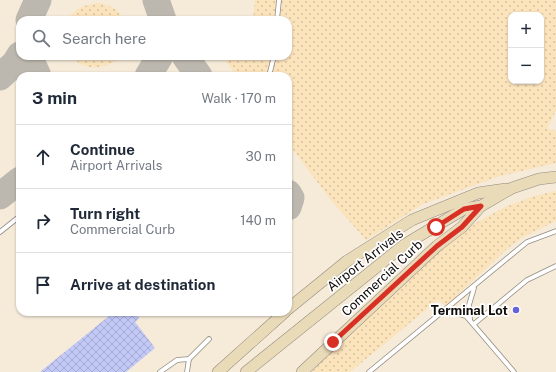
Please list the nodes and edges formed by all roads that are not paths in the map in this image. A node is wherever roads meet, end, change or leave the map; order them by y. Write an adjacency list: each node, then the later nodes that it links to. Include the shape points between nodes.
1 (279, 0): 2 (lane)
2 (277, 16)
3 (273, 60): 4 (lane)
4 (270, 72)
5 (556, 177): 6 (street, via 539,179)
6 (512, 188): 7 (street, Airport Arrivals); 13 (street, via 478,193 412,220 347,261)
7 (481, 206): 23 (street, Airport Arrivals, via 464,209 404,245); 24 (street, Commercial Curb, via 462,227 437,246)
8 (16, 219): 10 (lane)
9 (556, 231): 12 (lane, via 527,242)
10 (0, 232)
11 (556, 266): 17 (lane, via 527,280)
12 (475, 286): 14 (lane); 16 (lane, via 469,305)
13 (292, 306)
14 (443, 313): 16 (lane, via 460,314); 25 (lane)
15 (280, 316): 22 (street)
16 (470, 320): 17 (lane)
17 (474, 324): 26 (lane)
18 (209, 339): 19 (lane)
19 (188, 359): 20 (lane, via 177,360); 21 (lane)
20 (160, 372)
21 (187, 372)
22 (218, 372)
23 (246, 372)
24 (302, 372)
25 (369, 372)
26 (514, 372)

